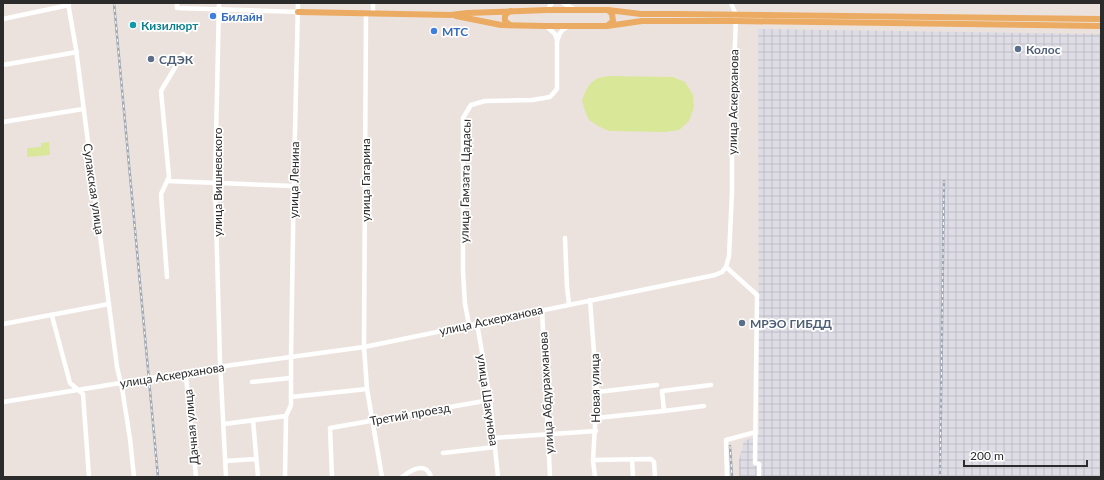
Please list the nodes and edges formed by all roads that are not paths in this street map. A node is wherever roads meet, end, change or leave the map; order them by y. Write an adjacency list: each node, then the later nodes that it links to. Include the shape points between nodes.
1 (176, 3): 9 (street, via 177,8)
2 (219, 3): 9 (street, улица Вишневского)
3 (298, 3): 14 (street, улица Ленина)
4 (373, 3): 15 (street, улица Гагарина)
5 (552, 3): 11 (street)
6 (563, 3): 12 (street)
7 (730, 3): 17 (street)
8 (68, 4): 18 (street); 26 (street, Сулакская улица)
9 (219, 9): 14 (street); 32 (street, улица Вишневского)
10 (513, 10): 11 (main road); 16 (main road); 20 (main road, via 504,17)
11 (547, 10): 12 (main road)
12 (576, 10): 13 (main road)
13 (608, 10): 17 (main road); 22 (main road, via 613,21)
14 (298, 12): 15 (main road); 33 (street, улица Ленина)
15 (369, 13): 16 (main road); 45 (street, улица Гагарина)
16 (451, 15): 20 (main road)
17 (736, 18): 19 (main road); 22 (main road, via 642,21); 23 (main road); 35 (street, улица Аскерханова, via 732,192 729,256)
18 (3, 19)
19 (1101, 19)
20 (511, 25): 21 (main road)
21 (546, 26): 24 (main road); 25 (street, via 554,34)
22 (607, 26): 24 (main road)
23 (1101, 26)
24 (567, 27): 25 (street, via 559,34)
25 (557, 42): 44 (street, улица Гамзата Цадасы, via 558,90 550,97 532,100 485,100 471,105 463,118 463,272 464,304)
26 (77, 52): 28 (street); 29 (street, Сулакская улица)
27 (182, 54): 31 (street, via 161,91 169,177)
28 (3, 65)
29 (83, 109): 30 (street); 38 (street, Сулакская улица)
30 (3, 122)
31 (167, 181): 32 (street); 36 (street, via 161,194)
32 (216, 183): 33 (street); 63 (street, улица Вишневского)
33 (293, 186): 46 (street, улица Ленина)
34 (565, 238): 39 (street)
35 (726, 267): 37 (street, улица Аскерханова, via 715,275); 65 (street, via 757,295)
36 (167, 277)
37 (590, 300): 39 (street, улица Аскерханова); 53 (street, Новая улица)
38 (109, 304): 41 (street); 76 (street, Сулакская улица)
39 (569, 304): 40 (street, улица Аскерханова)
40 (542, 310): 43 (street, улица Аскерханова); 66 (street, улица Абдурахманова)
41 (52, 316): 42 (street); 75 (street, via 70,383 83,394)
42 (3, 324)
43 (477, 324): 44 (street, улица Аскерханова); 55 (street, улица Шакунова)
44 (469, 325): 45 (street, улица Аскерханова)
45 (364, 347): 46 (street, улица Аскерханова); 52 (street, улица Гагарина)
46 (290, 357): 48 (street, улица Ленина); 56 (street, улица Аскерханова)
47 (186, 377): 77 (street, Дачная улица)
48 (291, 378): 49 (street); 54 (street, улица Ленина)
49 (252, 382)
50 (657, 385): 53 (street)
51 (711, 385): 58 (street, via 662,391)
52 (367, 389): 54 (street); 62 (street, улица Гагарина)
53 (597, 392): 60 (street, Новая улица)
54 (291, 397): 59 (street, улица Ленина, via 291,406)
55 (490, 400): 62 (street, Третий проезд); 67 (street, улица Шакунова)
56 (3, 402)
57 (704, 406): 58 (street)
58 (664, 412): 60 (street)
59 (286, 416): 61 (street); 80 (street, улица Ленина)
60 (596, 418): 64 (street, Новая улица)
61 (252, 420): 63 (street); 70 (street)
62 (372, 421): 81 (street, Третий проезд, via 330,428); 82 (street, улица Гагарина)
63 (224, 424): 73 (street, улица Вишневского)
64 (596, 431): 66 (street); 72 (street, Новая улица)
65 (756, 432): 89 (street, via 726,440); 90 (street, via 755,463 759,464)
66 (549, 434): 67 (street); 85 (street, улица Абдурахманова)
67 (493, 438): 68 (street, улица Шакунова)
68 (495, 447): 69 (street); 84 (street, улица Шакунова)
69 (444, 453)
70 (256, 459): 73 (street); 79 (street)
71 (632, 459): 72 (street); 87 (street); 88 (street, via 652,460)
72 (593, 460): 86 (street, Новая улица)
73 (225, 461): 78 (street, улица Вишневского)
74 (430, 474): 83 (street, via 424,468 413,469)
75 (89, 477)
76 (134, 477)
77 (196, 477)
78 (226, 477)
79 (258, 477)
80 (284, 477)
81 (332, 477)
82 (382, 477)
83 (402, 477)
84 (498, 477)
85 (550, 477)
86 (594, 477)
87 (634, 477)
88 (655, 477)
89 (727, 477)
90 (759, 477)

